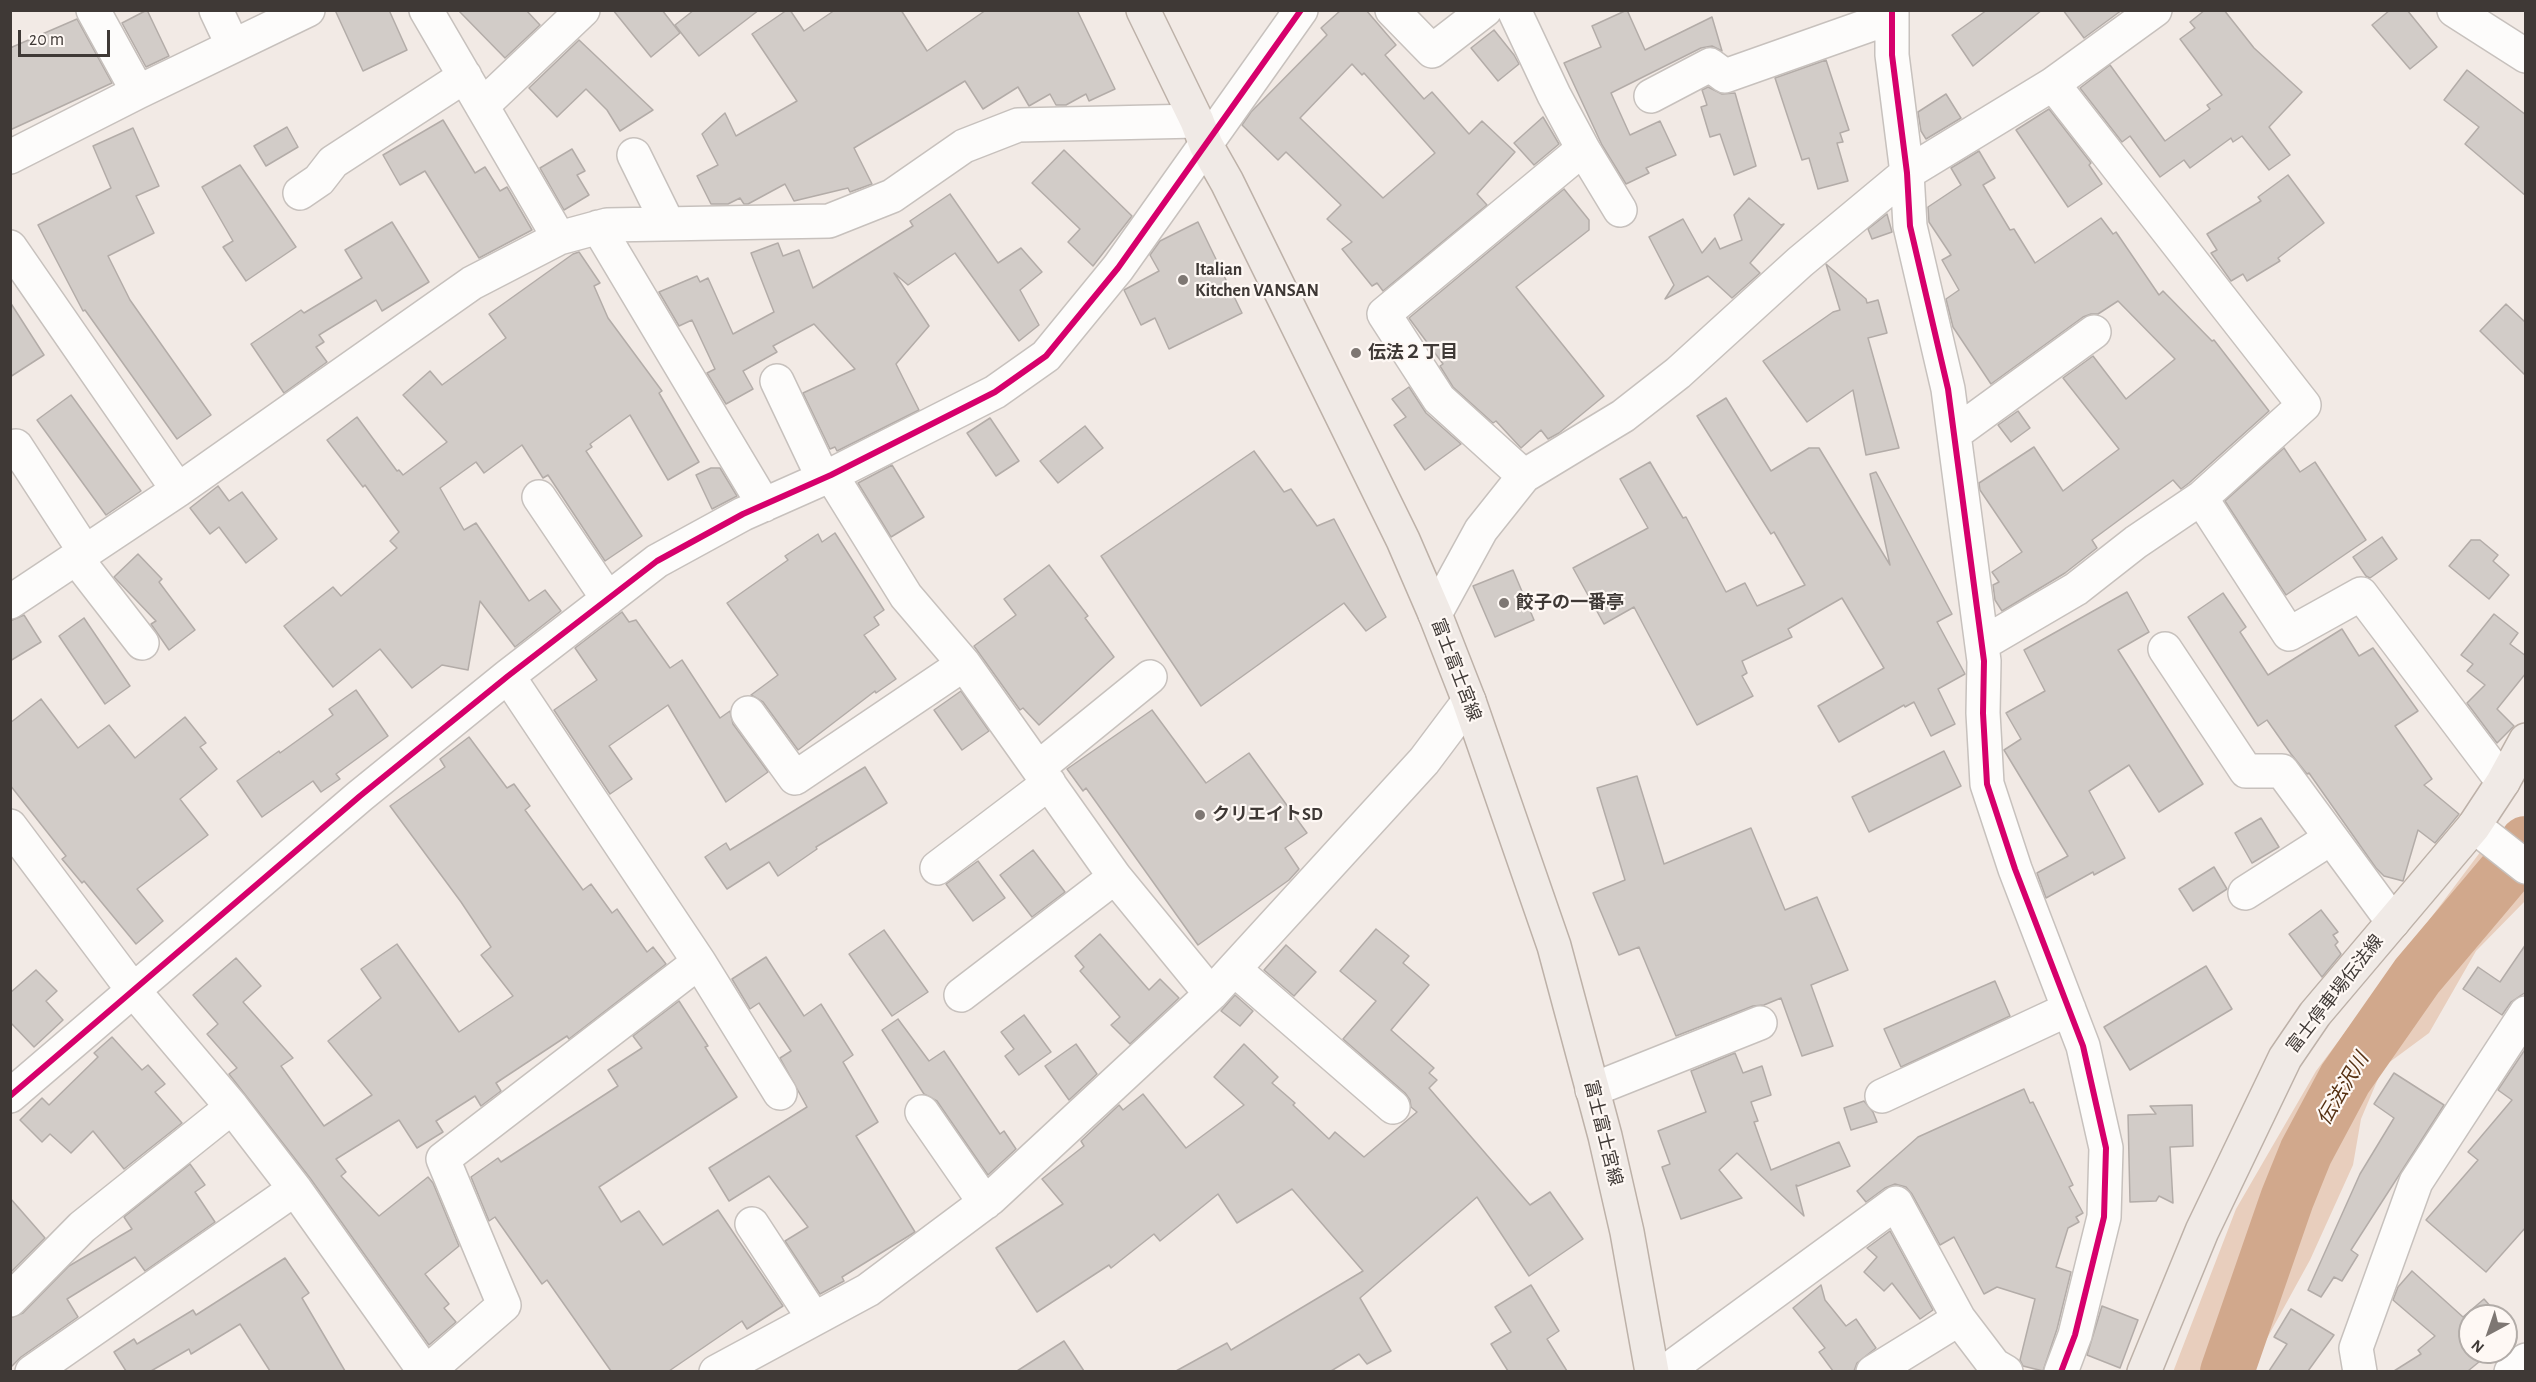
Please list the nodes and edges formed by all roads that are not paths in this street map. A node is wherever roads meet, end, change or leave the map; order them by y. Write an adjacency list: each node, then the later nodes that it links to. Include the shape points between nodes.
1 (93, 10): 18 (street)
2 (216, 10): 14 (street)
3 (308, 10): 14 (street)
4 (426, 10): 16 (street)
5 (583, 10): 20 (street)
6 (1143, 10): 21 (main road, 富士富士宮線)
7 (1301, 10): 21 (street)
8 (1392, 10): 9 (street, via 1432,51)
9 (1485, 10)
10 (1514, 10): 22 (street)
11 (2155, 10): 17 (street)
12 (2454, 10): 15 (street)
13 (1892, 14): 19 (street, via 1725,76 1710,65); 25 (street, via 1892,55)
14 (233, 46): 18 (street)
15 (2526, 56)
16 (465, 76): 20 (street); 26 (street, via 333,162 319,180)
17 (2053, 84): 25 (street); 40 (street, via 2304,405)
18 (138, 92): 24 (street)
19 (1651, 96)
20 (482, 106): 30 (street)
21 (1201, 133): 28 (street, via 1018,125 963,146 892,196 829,220); 37 (street, via 1118,268 1046,356 995,392); 45 (main road, 富士富士宮線, via 1403,540)
22 (1583, 149): 27 (street); 36 (street, via 1384,314 1439,399)
23 (634, 155): 28 (street)
24 (10, 157)
25 (1907, 173): 34 (street, via 1910,226 1948,389); 36 (street, via 1800,262 1678,374 1623,416)
26 (300, 193)
27 (1620, 210)
28 (668, 224): 29 (street)
29 (597, 227): 30 (street); 41 (street)
30 (559, 238): 38 (street, via 472,283)
31 (10, 247): 38 (street)
32 (2094, 332): 34 (street)
33 (777, 381): 37 (street)
34 (1954, 434): 47 (street)
35 (16, 446): 42 (street)
36 (1524, 476): 45 (street, via 1481,530)
37 (827, 477): 41 (street); 49 (street, via 906,596)
38 (178, 490): 42 (street)
39 (539, 497): 43 (street)
40 (2201, 498): 47 (street, via 2076,589); 56 (street, via 2289,634 2361,594)
41 (764, 505): 43 (street, via 657,561)
42 (81, 555): 44 (street); 46 (street)
43 (608, 599): 50 (street)
44 (10, 602)
45 (1435, 614): 52 (main road, 富士富士宮線)
46 (142, 643)
47 (1982, 644): 70 (street, via 1987,784 2014,869)
48 (2165, 649): 59 (street, via 2246,771 2282,771)
49 (964, 664): 53 (street, via 795,778); 55 (street)
50 (508, 676): 65 (street); 67 (street, via 360,796)
51 (1150, 677): 55 (street)
52 (1469, 701): 66 (street, via 1424,762); 73 (main road, 富士富士宮線, via 1554,946)
53 (748, 713)
54 (2526, 740): 56 (main road, 富士停車場伝法線)
55 (1043, 776): 61 (street); 62 (street)
56 (2503, 782): 58 (main road, 富士停車場伝法線)
57 (10, 826): 67 (street)
58 (2474, 826): 60 (street); 64 (main road, 富士停車場伝法線)
59 (2331, 838): 63 (street); 64 (street)
60 (2526, 867)
61 (937, 868)
62 (1115, 877): 68 (street); 69 (street)
63 (2245, 893)
64 (2393, 922): 95 (main road, 富士停車場伝法線, via 2284,1058 2202,1231)
65 (699, 962): 74 (street); 88 (street, via 443,1159 504,1305)
66 (1234, 969): 68 (street); 78 (street)
67 (133, 990): 75 (street); 77 (street)
68 (1211, 994): 81 (street)
69 (961, 995)
70 (2069, 1010): 76 (street); 94 (street, via 2083,1046 2106,1148 2104,1218 2075,1335)
71 (2524, 1018): 96 (street, via 2416,1182 2356,1348)
72 (1760, 1023): 73 (street)
73 (1592, 1090): 90 (main road, 富士富士宮線, via 1627,1232)
74 (780, 1093)
75 (10, 1095)
76 (1882, 1096)
77 (232, 1107): 80 (street); 83 (street, via 82,1227)
78 (1393, 1107)
79 (922, 1112): 81 (street)
80 (295, 1189): 87 (street); 88 (street)
81 (985, 1203): 84 (street, via 868,1290)
82 (752, 1224): 84 (street)
83 (10, 1300)
84 (814, 1319): 89 (street)
85 (1959, 1319): 91 (street, via 1896,1203); 92 (street); 93 (street, via 1994,1365)
86 (2526, 1360): 97 (street)
87 (32, 1371)
88 (426, 1371)
89 (716, 1371)
90 (1652, 1371)
91 (1665, 1371)
92 (1873, 1371)
93 (2006, 1371)
94 (2061, 1371)
95 (2144, 1371)
96 (2360, 1371)
97 (2511, 1371)

